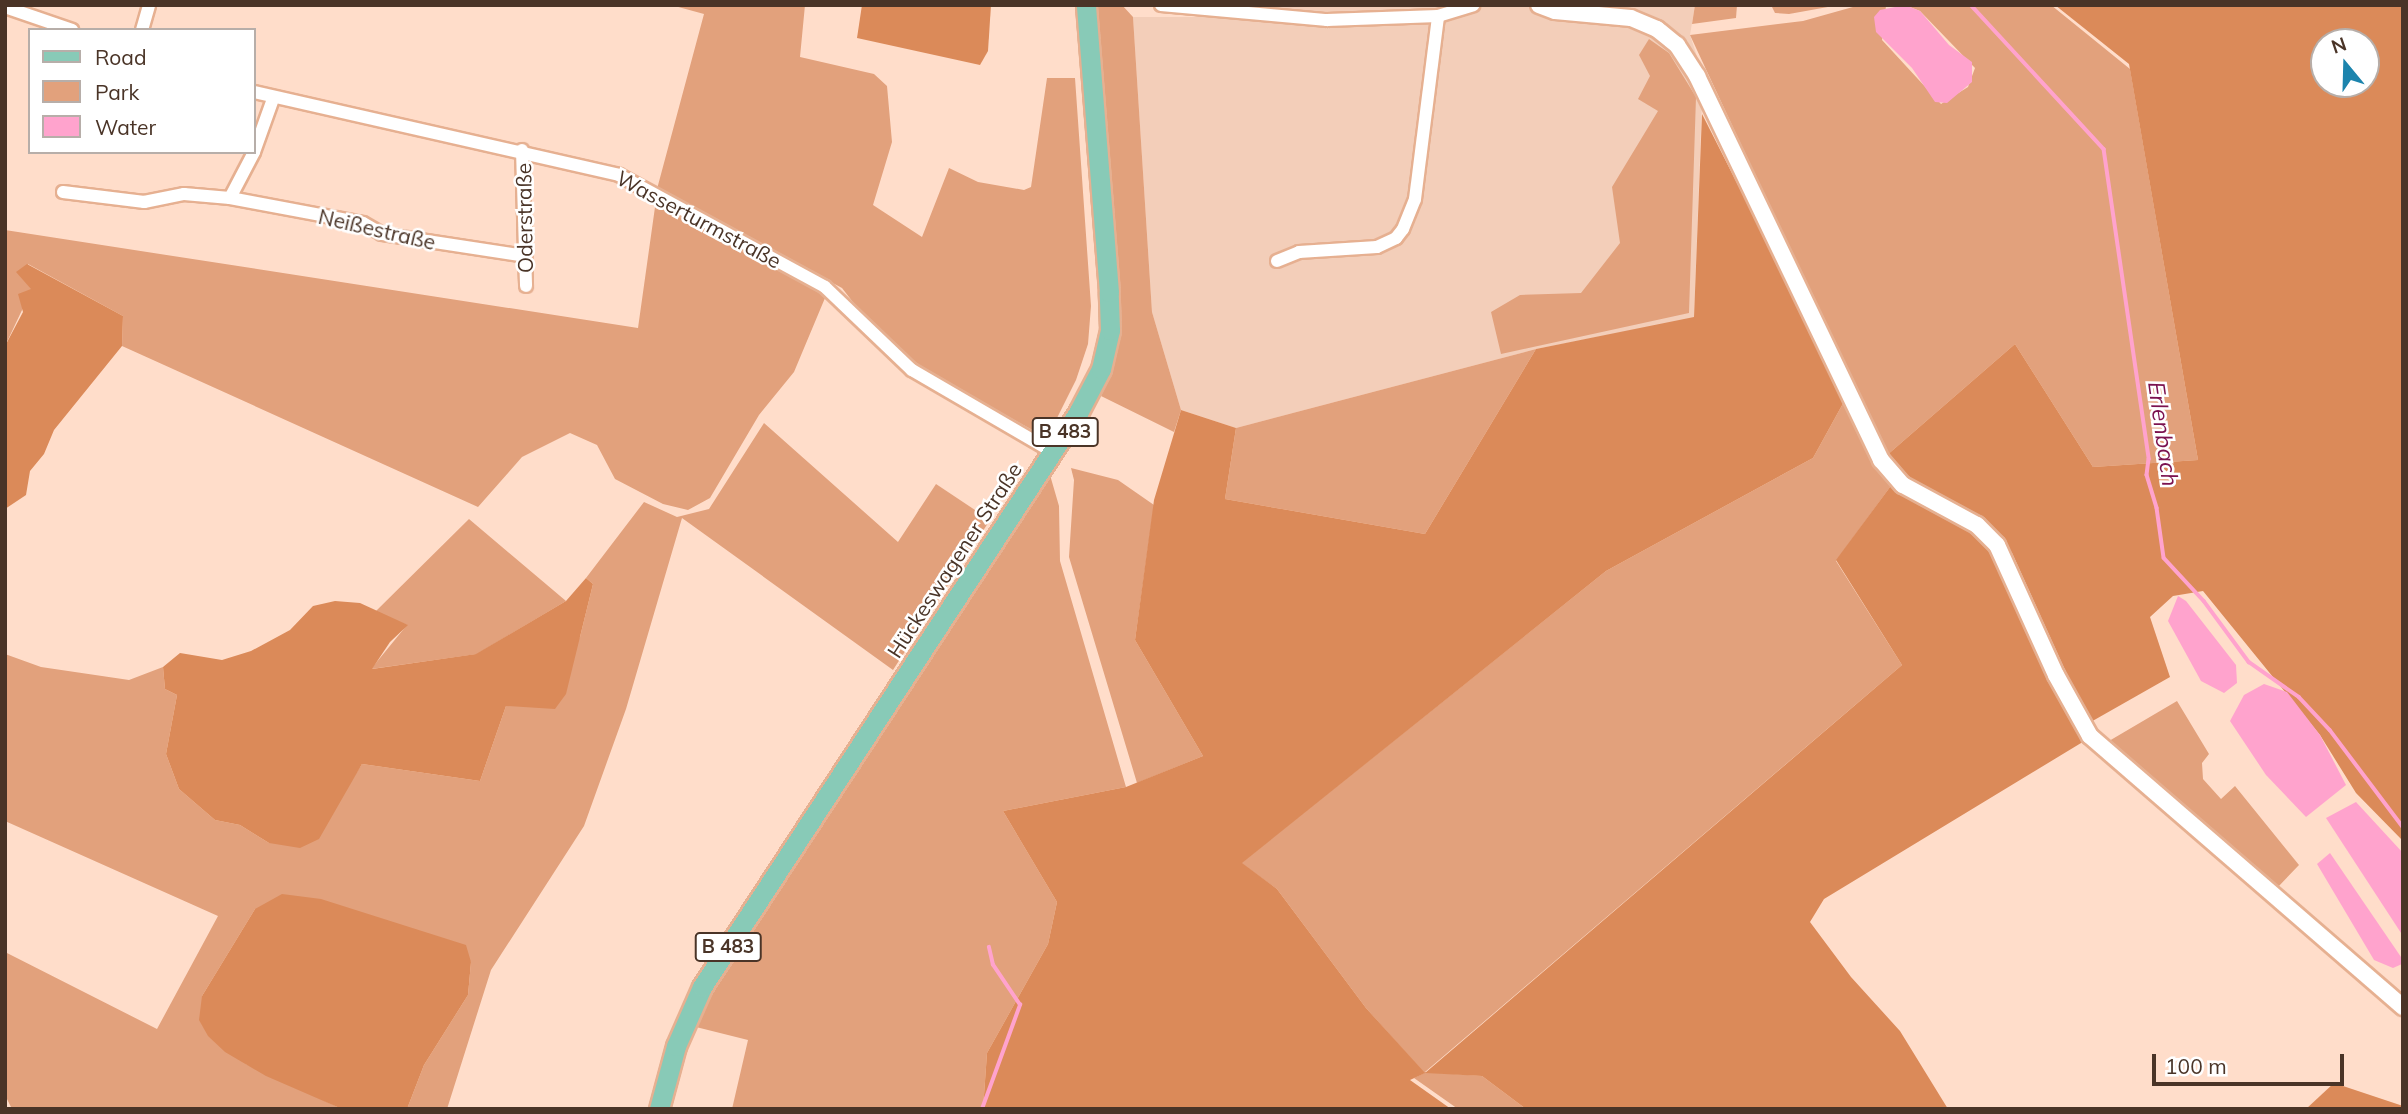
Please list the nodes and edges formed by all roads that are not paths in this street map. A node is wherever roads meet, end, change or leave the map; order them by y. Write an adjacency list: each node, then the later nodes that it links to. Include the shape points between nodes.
1 (149, 5): 9 (street)
2 (1086, 5): 20 (main road, Hückeswagener Straße / B 483, via 1110,330 1097,378)
3 (1161, 5): 7 (street, via 1327,20)
4 (1473, 5): 7 (street)
5 (1539, 5): 21 (street, via 1630,18 1671,40 1697,76 1881,460 1903,485 1977,525 1997,545 2056,675 2090,736)
6 (5, 7): 8 (street)
7 (1438, 16): 18 (street, via 1415,199 1403,229 1377,247 1299,252)
8 (66, 28)
9 (143, 28)
10 (256, 93): 11 (street, Wasserturmstraße)
11 (273, 99): 12 (street); 13 (street, Wasserturmstraße)
12 (256, 146)
13 (523, 150): 17 (street, Oderstraße); 20 (street, Wasserturmstraße, via 619,175 825,287 912,370)
14 (253, 154): 16 (street)
15 (63, 192): 16 (street, Neißestraße, via 144,202 184,194)
16 (230, 198): 17 (street, Neißestraße, via 363,223 382,234)
17 (525, 256): 19 (street, Oderstraße)
18 (1277, 261)
19 (526, 286)
20 (1051, 452): 22 (main road, Hückeswagener Straße / B 483, via 692,1005)
21 (2403, 1007)
22 (659, 1109)

